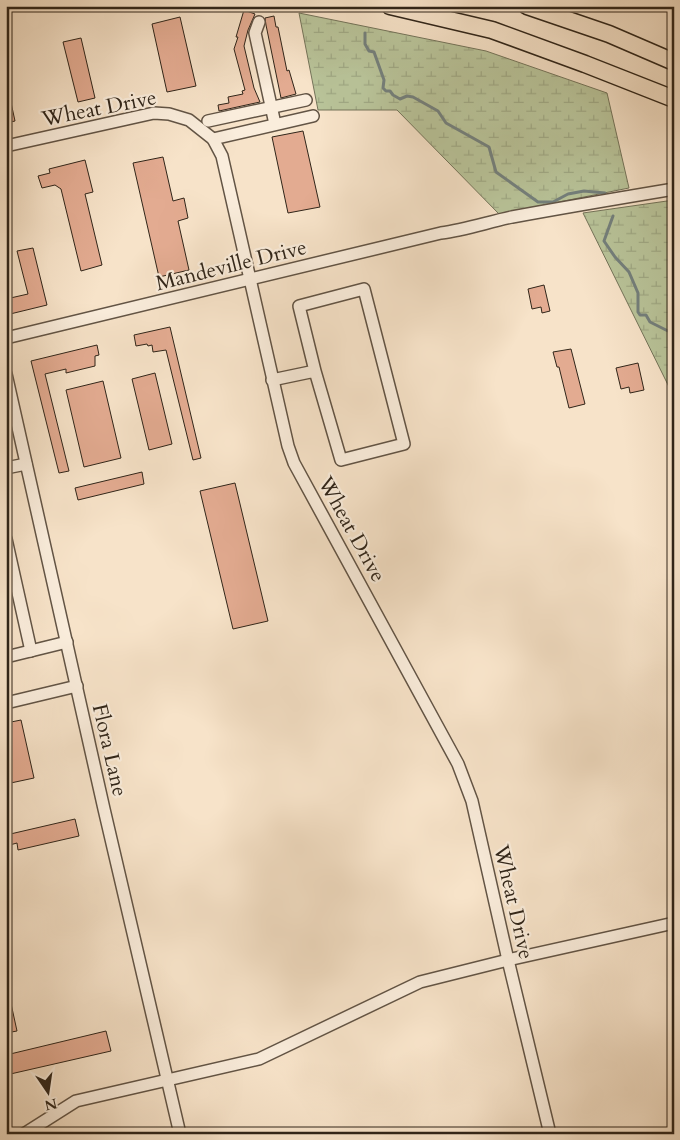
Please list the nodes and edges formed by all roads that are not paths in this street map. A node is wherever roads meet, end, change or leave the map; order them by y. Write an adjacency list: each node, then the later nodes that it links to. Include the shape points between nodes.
1 (390, 6): 5 (highway, via 492,30)
2 (527, 6): 4 (highway, via 609,34)
3 (259, 22): 7 (street, via 255,33)
4 (674, 62)
5 (674, 99)
6 (306, 100): 7 (street)
7 (271, 108): 9 (street); 10 (street)
8 (313, 116): 10 (street)
9 (208, 121)
10 (275, 124): 11 (street)
11 (213, 139): 12 (street, Wheat Drive, via 190,120 154,113); 14 (street, Wheat Drive, via 222,156)
12 (6, 146)
13 (674, 189): 14 (street, Mandeville Drive, via 512,217)
14 (249, 280): 15 (street, Mandeville Drive); 18 (street, Wheat Drive)
15 (6, 338)
16 (315, 371): 16 (street, via 299,306 364,289 404,444 341,460); 18 (street)
17 (6, 374): 19 (street, Flora Lane)
18 (272, 380): 28 (street, Wheat Drive, via 294,463 465,779)
19 (26, 464): 20 (street); 22 (street, Flora Lane)
20 (6, 468)
21 (6, 539): 23 (street)
22 (67, 642): 23 (street); 25 (street, Flora Lane)
23 (31, 651): 24 (street)
24 (6, 657)
25 (77, 686): 26 (street); 29 (street, Flora Lane)
26 (6, 703)
27 (674, 922): 28 (street)
28 (508, 960): 29 (street, via 420,982 259,1059); 32 (street, Wheat Drive)
29 (167, 1079): 30 (street, via 76,1100); 31 (street, Flora Lane)
30 (24, 1134)
31 (180, 1134)
32 (550, 1134)

